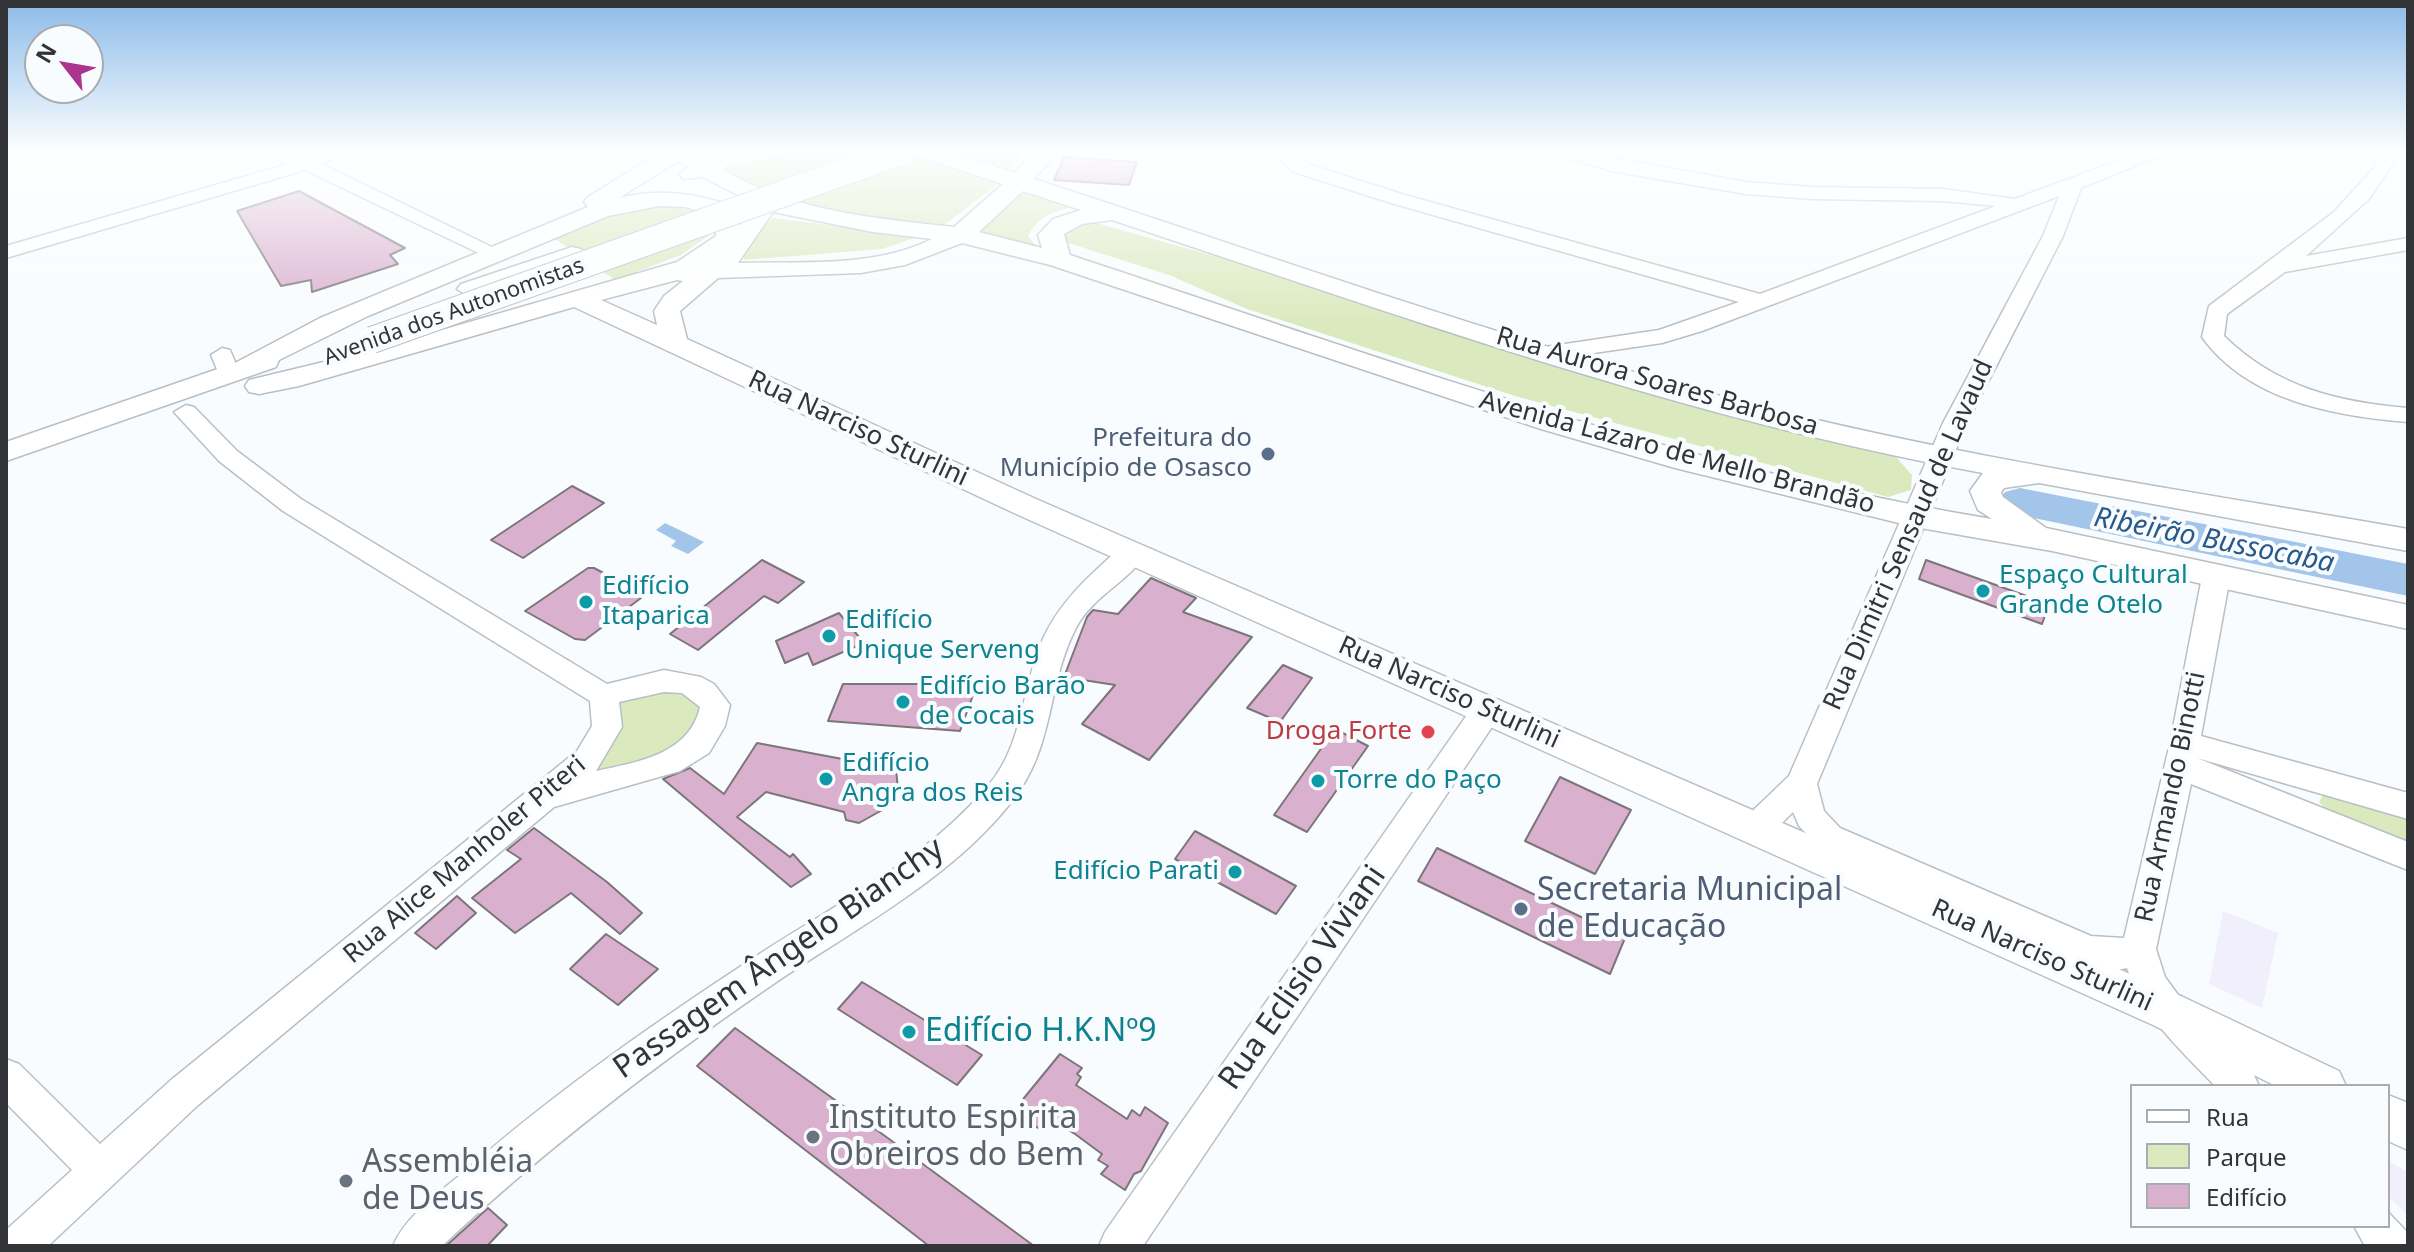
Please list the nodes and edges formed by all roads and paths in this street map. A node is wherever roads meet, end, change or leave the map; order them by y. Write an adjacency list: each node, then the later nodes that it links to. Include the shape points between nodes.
1 (152, 209): 23 (street)
2 (402, 209): 25 (street)
3 (583, 209): 21 (main road)
4 (606, 209): 21 (main road)
5 (700, 209): 32 (main road)
6 (721, 209): 29 (main road, via 729,237 718,249)
7 (731, 209): 32 (main road, Avenida dos Autonomistas, bridge)
8 (764, 209): 28 (main road, via 747,240)
9 (791, 209): 19 (main road, Avenida Lázaro de Mello Brandão)
10 (987, 209): 19 (main road)
11 (1098, 209): 17 (main road, Rua Aurora Soares Barbosa)
12 (1435, 209): 31 (street)
13 (2012, 209): 31 (street)
14 (2026, 209): 20 (street)
15 (2063, 209): 20 (street, Rua Dimitri Sensaud de Lavaud)
16 (2345, 209): 27 (street)
17 (1111, 214): 26 (main road, via 1085,216 1056,227 1050,235); 34 (main road, Rua Aurora Soares Barbosa)
18 (6, 228): 23 (street)
19 (960, 235): 26 (main road, Avenida Lázaro de Mello Brandão); 28 (main road, via 931,249 858,266)
20 (2053, 236): 39 (street, Rua Dimitri Sensaud de Lavaud)
21 (538, 237): 25 (main road)
22 (2408, 244): 27 (street)
23 (28, 246): 24 (street)
24 (6, 252)
25 (498, 255): 35 (main road, via 315,328)
26 (1059, 260): 42 (main road, Avenida Lázaro de Mello Brandão, via 1551,423)
27 (2282, 267): 37 (street, via 2217,311 2213,337 2247,371 2295,394 2348,411)
28 (709, 270): 29 (main road); 33 (main road, via 667,311)
29 (664, 277): 30 (main road)
30 (576, 298): 33 (main road, Rua Narciso Sturlini); 35 (main road, via 349,366)
31 (1764, 302): 34 (street, via 1662,336)
32 (367, 333): 35 (main road, Avenida dos Autonomistas)
33 (675, 344): 45 (main road, Rua Narciso Sturlini)
34 (1546, 353): 39 (main road, Rua Aurora Soares Barbosa, via 1720,405)
35 (238, 371): 36 (main road, Avenida dos Autonomistas); 38 (main road, Avenida dos Autonomistas, via 68,422)
36 (186, 412): 40 (main road, Avenida dos Autonomistas); 48 (street, via 228,456 292,505)
37 (2408, 415)
38 (6, 452)
39 (1941, 456): 41 (main road, Rua Aurora Soares Barbosa); 42 (street, Rua Dimitri Sensaud de Lavaud)
40 (6, 475)
41 (2048, 476): 43 (main road, via 1995,479 1985,491 1989,503 2005,515); 44 (main road, Rua Aurora Soares Barbosa)
42 (1915, 517): 43 (main road, Avenida Lázaro de Mello Brandão); 52 (street, Rua Dimitri Sensaud de Lavaud)
43 (2052, 540): 46 (main road, Avenida Lázaro de Mello Brandão)
44 (2408, 540)
45 (1134, 552): 49 (main road, Rua Narciso Sturlini); 68 (street, Passagem Ângelo Bianchy, via 1084,598 1064,625 1050,658 1024,762 997,798 838,926 783,957 606,1080)
46 (2216, 577): 47 (main road, Avenida Lázaro de Mello Brandão); 50 (street, Rua Armando Binotti)
47 (2408, 617)
48 (604, 696): 53 (street, Rua Alice Manholer Piteri, via 607,727 601,742); 53 (street, via 670,679 703,687 715,705 710,728 697,747 670,762)
49 (1487, 710): 56 (main road, Rua Narciso Sturlini); 69 (street, Rua Eclisio Viviani)
50 (2183, 755): 51 (street); 55 (street); 58 (street, Rua Armando Binotti)
51 (2304, 777): 54 (street); 55 (street)
52 (1801, 784): 56 (street, Rua Dimitri Sensaud de Lavaud); 58 (street, Rua Narciso Sturlini, via 1810,817 1829,837 2088,951 2117,955)
53 (546, 796): 65 (street, Rua Alice Manholer Piteri, via 184,1093)
54 (2408, 806)
55 (2304, 815): 57 (street)
56 (1754, 829): 59 (main road, Rua Narciso Sturlini)
57 (2408, 856)
58 (2139, 949): 59 (street, Rua Armando Binotti, via 2150,984)
59 (2168, 1011): 61 (street, Rua Armando Binotti); 62 (main road, Rua Narciso Sturlini)
60 (6, 1077): 65 (street)
61 (2238, 1084)
62 (2319, 1084)
63 (2390, 1118): 64 (main road)
64 (2408, 1127)
65 (99, 1170): 67 (street, Rua Alice Manholer Piteri)
66 (2376, 1228): 70 (street)
67 (18, 1246)
68 (413, 1246)
69 (1119, 1246)
70 (2393, 1246)

